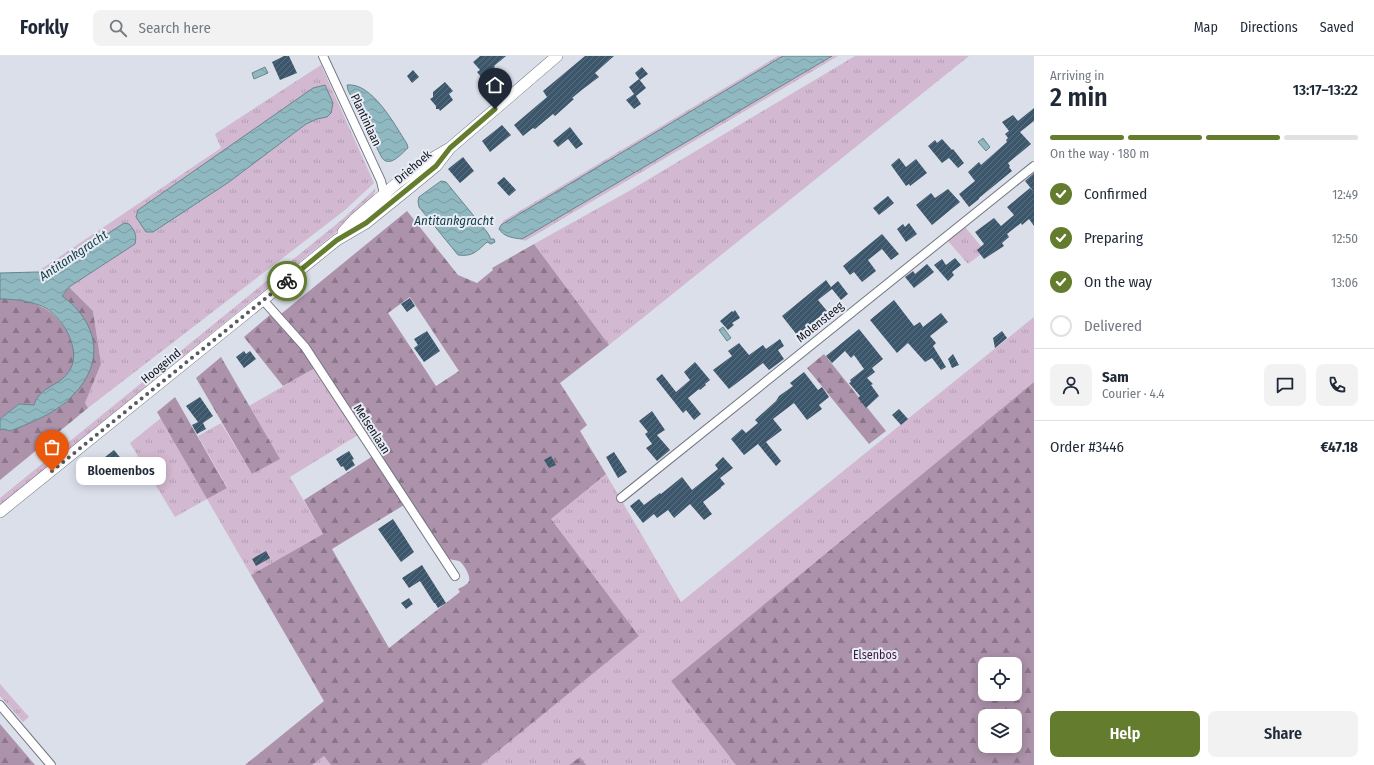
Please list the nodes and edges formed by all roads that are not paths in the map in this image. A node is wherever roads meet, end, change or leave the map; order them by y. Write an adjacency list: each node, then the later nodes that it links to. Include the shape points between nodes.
1 (324, 56): 4 (street, Plantinlaan)
2 (557, 56): 4 (main road, Driehoek, via 450,148 414,169)
3 (1034, 166): 6 (street, Molensteeg)
4 (387, 198): 5 (main road, Hoogeind, via 354,220 337,240)
5 (263, 300): 7 (main road, Hoogeind); 8 (street, Melsenlaan, via 305,347)
6 (621, 498)
7 (0, 512)
8 (455, 576)
9 (0, 705): 10 (street)
10 (51, 765)

